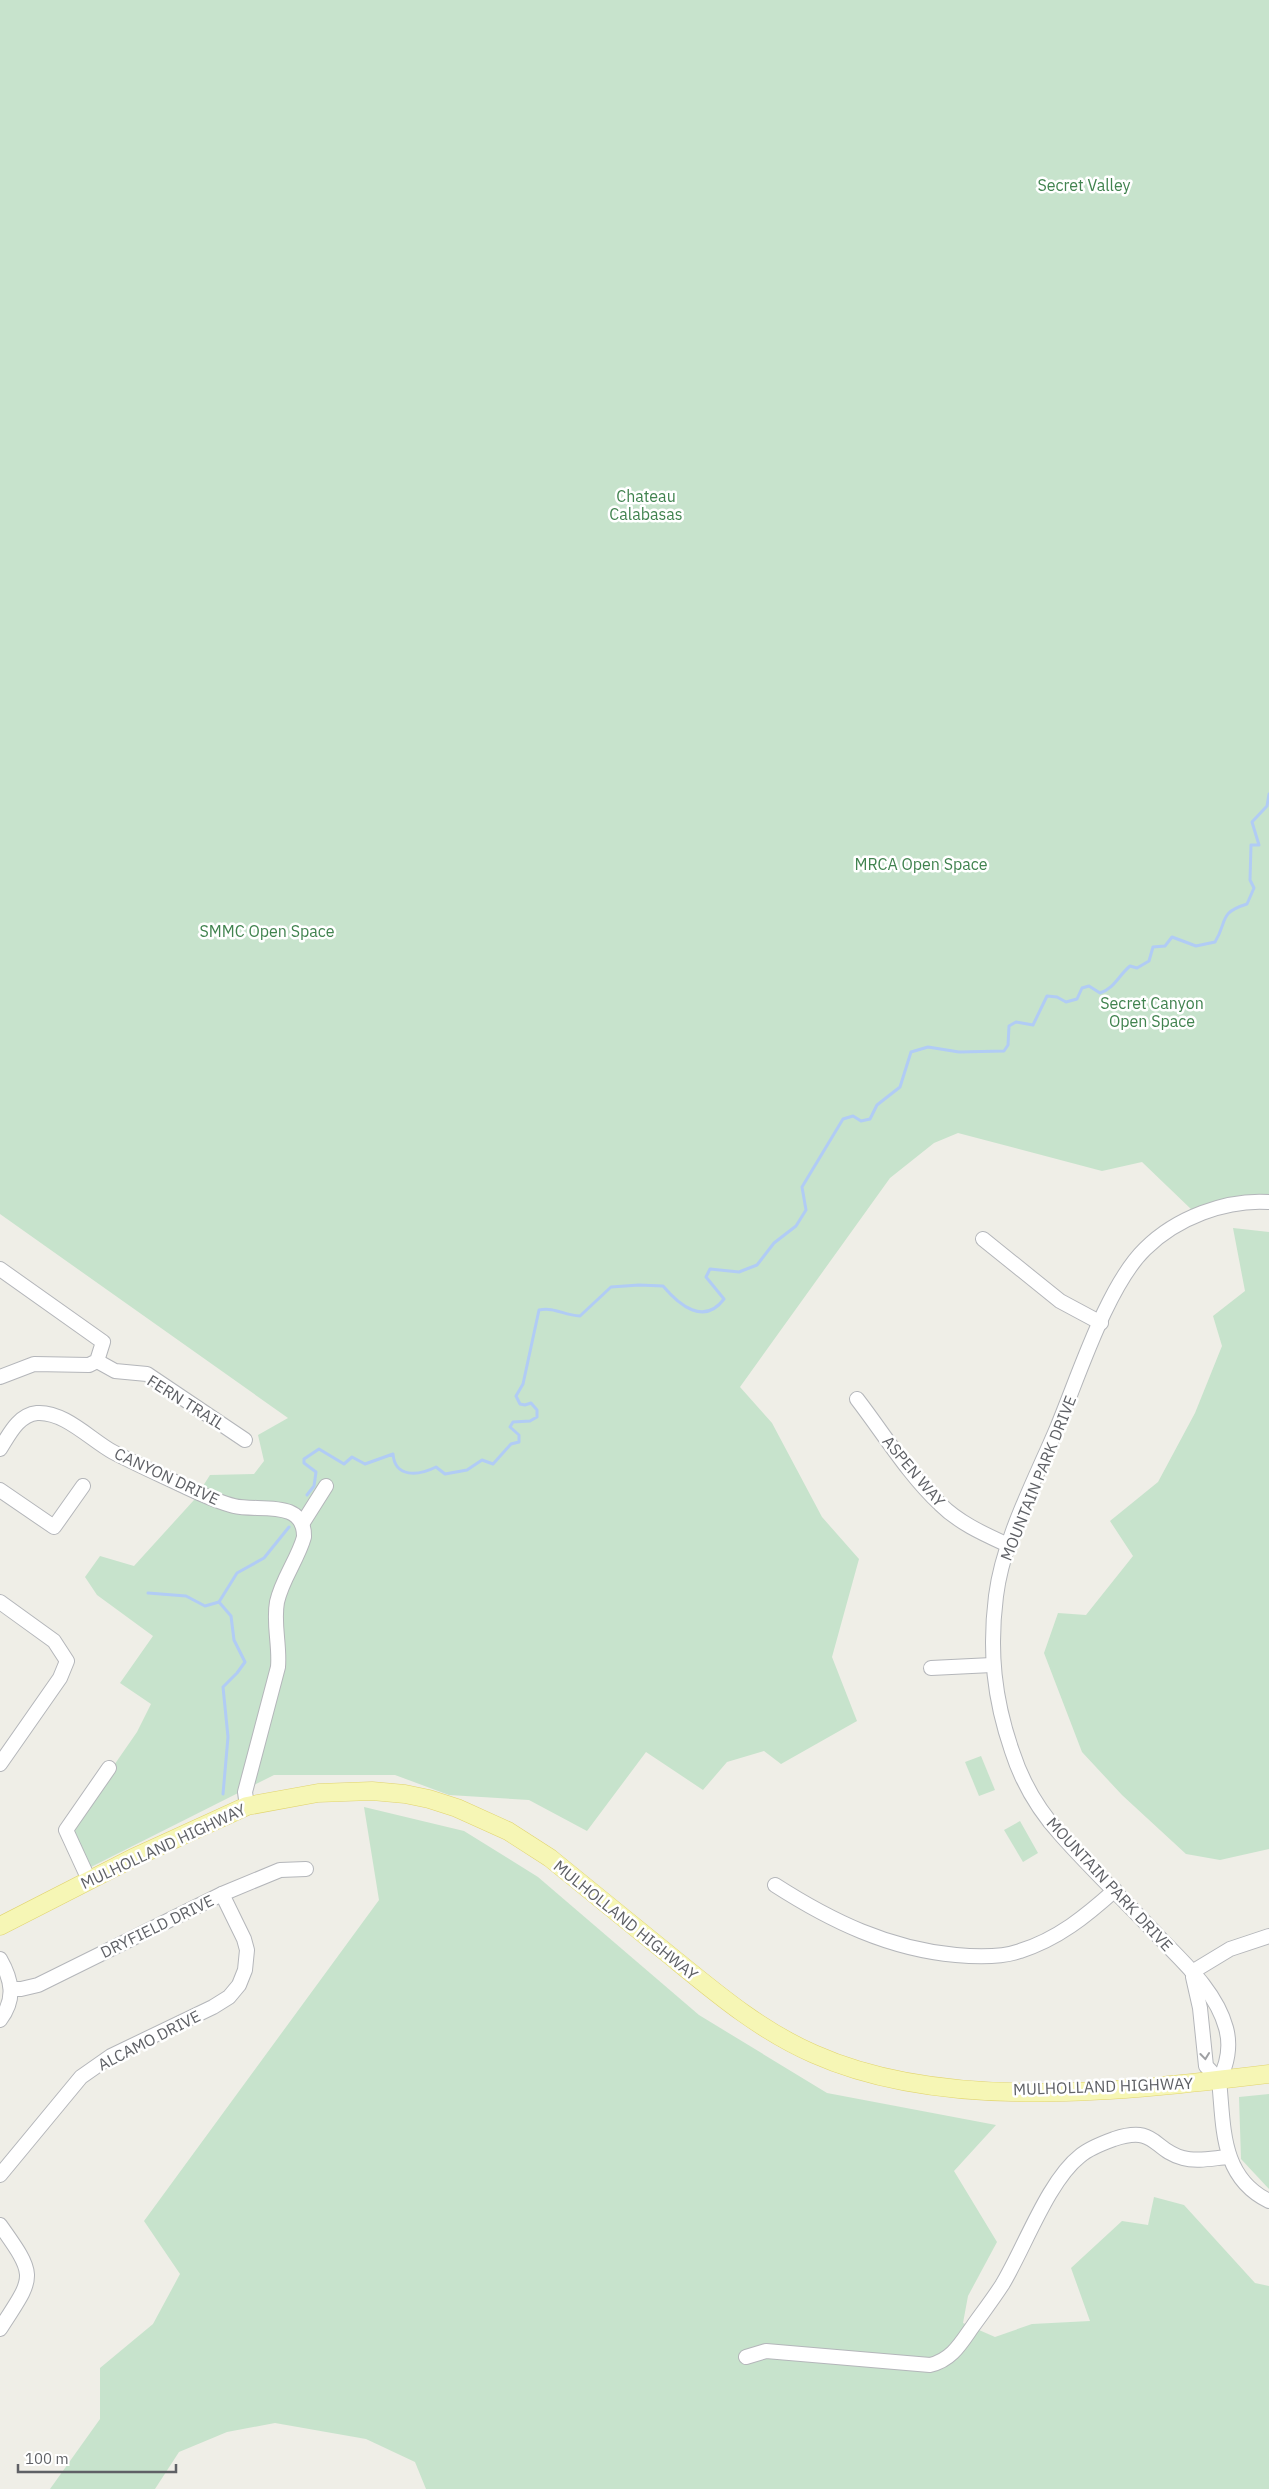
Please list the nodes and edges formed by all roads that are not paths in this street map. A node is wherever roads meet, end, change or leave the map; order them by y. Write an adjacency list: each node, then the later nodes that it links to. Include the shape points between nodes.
1 (1269, 1202): 4 (street, MOUNTAIN PARK DRIVE, via 1220,1207 1169,1230 1145,1249 1127,1271)
2 (983, 1239): 4 (street, via 1060,1301)
3 (0, 1269): 5 (street, via 102,1340)
4 (1101, 1322): 14 (street, MOUNTAIN PARK DRIVE)
5 (97, 1361): 6 (street, via 89,1365 34,1364); 8 (street, FERN TRAIL, via 115,1371 147,1374)
6 (0, 1377)
7 (857, 1399): 14 (street, ASPEN WAY, via 940,1505 971,1528)
8 (244, 1440)
9 (0, 1449): 13 (street, CANYON DRIVE, via 24,1418 35,1413 47,1414 112,1451 212,1499 248,1509 281,1509 294,1514)
10 (83, 1486): 12 (street, via 54,1528)
11 (326, 1486): 13 (street)
12 (0, 1490)
13 (302, 1524): 20 (street, via 302,1543 278,1599 275,1620 278,1667 245,1792)
14 (1008, 1545): 16 (street, MOUNTAIN PARK DRIVE, via 996,1592)
15 (0, 1602): 18 (street, via 54,1641 68,1661 60,1678)
16 (992, 1665): 17 (street); 24 (street, MOUNTAIN PARK DRIVE, via 1002,1720 1020,1774 1060,1834)
17 (931, 1668)
18 (0, 1764)
19 (109, 1768): 22 (street, via 66,1830)
20 (247, 1806): 22 (main road, MULHOLLAND HIGHWAY); 35 (main road, MULHOLLAND HIGHWAY, via 318,1793 353,1791 405,1794 457,1808 508,1831 550,1858 743,2014 813,2054 859,2071 935,2086 1008,2090 1099,2090)
21 (306, 1869): 25 (street, DRYFIELD DRIVE, via 280,1870)
22 (89, 1880): 26 (main road, MULHOLLAND HIGHWAY)
23 (775, 1885): 24 (street, via 854,1930 918,1950 970,1956 1018,1952 1042,1943 1086,1916)
24 (1115, 1890): 29 (street, MOUNTAIN PARK DRIVE)
25 (222, 1894): 30 (street, DRYFIELD DRIVE, via 38,1985 21,1990); 37 (street, ALCAMO DRIVE, via 247,1950 245,1970 239,1985 229,1997 213,2007 111,2056 81,2077)
26 (0, 1926)
27 (1269, 1936): 29 (street, via 1230,1948)
28 (0, 1959): 30 (street, via 9,1974)
29 (1192, 1972): 32 (street, MOUNTAIN PARK DRIVE, via 1215,2003); 33 (street)
30 (11, 1988): 31 (street, via 12,2000)
31 (0, 2020)
32 (1225, 2026): 33 (street); 35 (street, MOUNTAIN PARK DRIVE, via 1227,2064)
33 (1202, 2027): 35 (street, one-way to 35, via 1206,2066)
34 (1269, 2074): 35 (main road, MULHOLLAND HIGHWAY)
35 (1218, 2080): 36 (street)
36 (1228, 2157): 38 (street, via 1243,2183); 41 (street, via 1182,2158 1150,2137 1140,2135 1113,2140 1080,2155 1054,2187 1002,2286 955,2351 940,2362 930,2365 766,2351)
37 (0, 2175)
38 (1269, 2201)
39 (0, 2225): 40 (street, via 22,2256 28,2274 27,2285)
40 (0, 2329)
41 (746, 2356)

